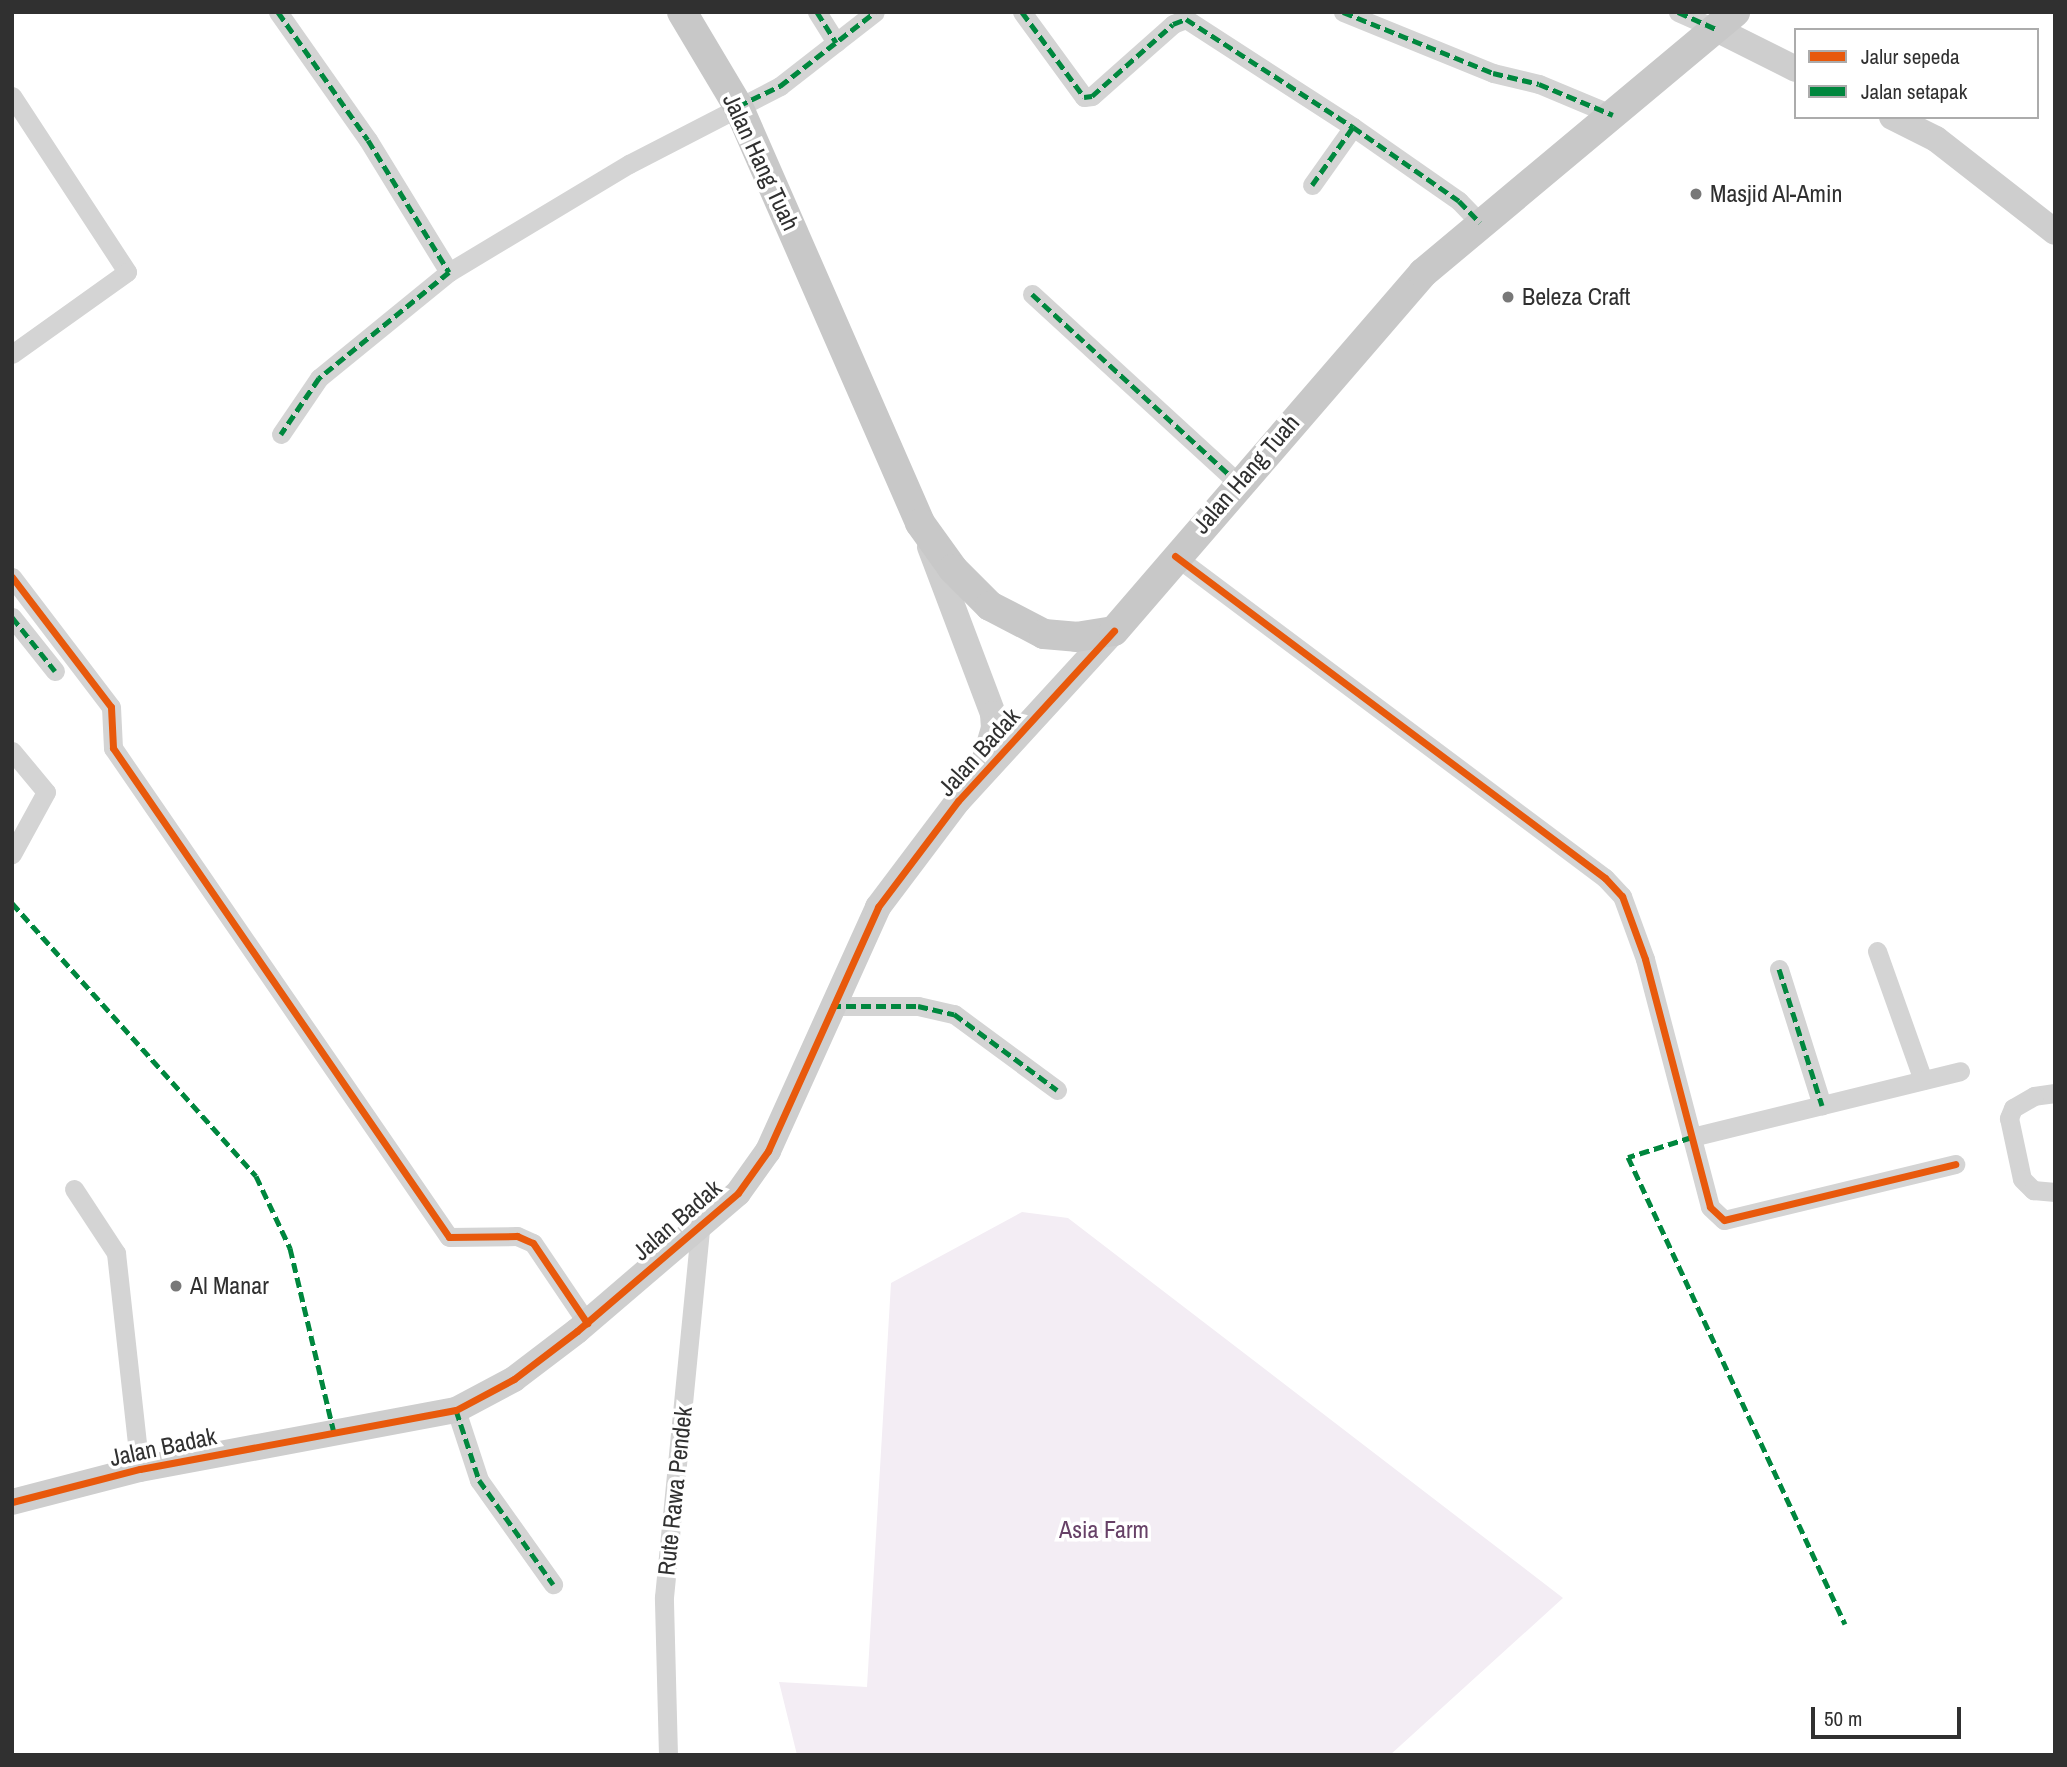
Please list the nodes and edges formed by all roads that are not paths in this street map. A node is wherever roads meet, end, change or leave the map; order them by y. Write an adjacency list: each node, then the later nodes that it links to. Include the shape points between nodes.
1 (278, 12): 20 (street, via 368,140)
2 (682, 12): 13 (main road, Jalan Hang Tuah)
3 (817, 12): 10 (street)
4 (876, 12): 10 (street)
5 (1022, 12): 8 (street, via 1084,97 1092,96 1173,24)
6 (1343, 12): 14 (street, via 1493,73 1539,84)
7 (1678, 12): 9 (street)
8 (1197, 18): 16 (street)
9 (1725, 21): 11 (street); 14 (main road, Jalan Hang Tuah)
10 (836, 43): 13 (street, via 780,86)
11 (1794, 68)
12 (12, 96): 22 (street, via 127,272)
13 (738, 106): 20 (street, via 527,222); 25 (main road, Jalan Hang Tuah)
14 (1613, 115): 18 (main road, Jalan Hang Tuah)
15 (1896, 119): 19 (street, via 1936,139)
16 (1353, 127): 17 (street); 18 (street, via 1459,201)
17 (1312, 185)
18 (1480, 223): 24 (main road, Jalan Hang Tuah, via 1423,273)
19 (2055, 232)
20 (449, 272): 23 (street, via 319,379)
21 (1032, 294): 24 (street)
22 (12, 354)
23 (281, 434)
24 (1238, 482): 26 (main road, Jalan Hang Tuah)
25 (920, 523): 29 (main road, Jalan Hang Tuah, via 953,569 990,606 1044,635 1076,637); 32 (street, via 993,714 994,729)
26 (1175, 556): 29 (main road, Jalan Hang Tuah); 42 (street, via 1605,878 1622,896 1645,959)
27 (12, 577): 47 (street, via 111,707 113,748 449,1237 517,1236 533,1243)
28 (12, 617): 30 (street)
29 (1114, 631): 32 (street, Jalan Badak)
30 (55, 671)
31 (12, 751): 33 (street, via 46,792)
32 (979, 777): 36 (street, Jalan Badak, via 878,907)
33 (12, 854)
34 (1877, 951): 38 (street)
35 (1779, 969): 41 (street)
36 (831, 1006): 39 (street, via 918,1006 954,1014); 46 (street, Jalan Badak, via 768,1151 738,1193)
37 (1960, 1071): 38 (street)
38 (1923, 1080): 41 (street)
39 (1057, 1090)
40 (2055, 1093): 45 (street, via 2034,1096 2013,1108 2009,1118 2022,1179 2034,1190)
41 (1822, 1105): 42 (street)
42 (1692, 1137): 43 (street, via 1710,1207 1724,1220)
43 (1955, 1164)
44 (74, 1189): 49 (street, via 116,1253)
45 (2055, 1192)
46 (700, 1228): 47 (street, Jalan Badak); 52 (street, Rute Rawa Pendek, via 664,1597)
47 (587, 1323): 48 (street, Jalan Badak, via 514,1379)
48 (456, 1410): 49 (street, Jalan Badak); 51 (street, via 479,1480)
49 (140, 1469): 50 (street, Jalan Badak)
50 (12, 1503)
51 (552, 1584)
52 (668, 1755)

